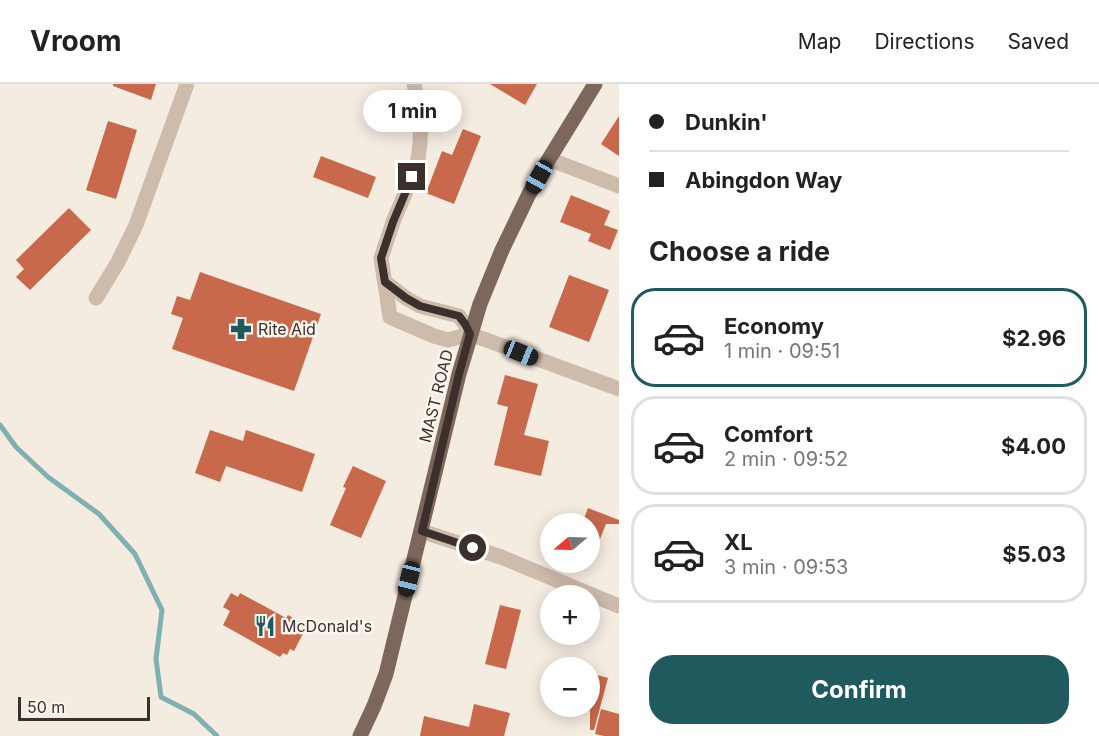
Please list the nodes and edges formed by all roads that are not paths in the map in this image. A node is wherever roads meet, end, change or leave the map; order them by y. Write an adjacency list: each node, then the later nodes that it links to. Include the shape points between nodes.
1 (187, 84): 7 (street, via 136,225)
2 (414, 84): 6 (street, via 421,120 418,159 382,251)
3 (595, 84): 4 (main road, MAST ROAD)
4 (549, 159): 5 (street); 8 (main road, MAST ROAD, via 502,250)
5 (619, 186)
6 (385, 282): 8 (street, via 420,306 459,316); 8 (street, via 390,317 448,340)
7 (96, 298)
8 (470, 334): 9 (street); 10 (main road, MAST ROAD)
9 (619, 389)
10 (422, 531): 11 (street, via 501,557); 12 (main road, MAST ROAD, via 386,674)
11 (619, 606)
12 (360, 736)

